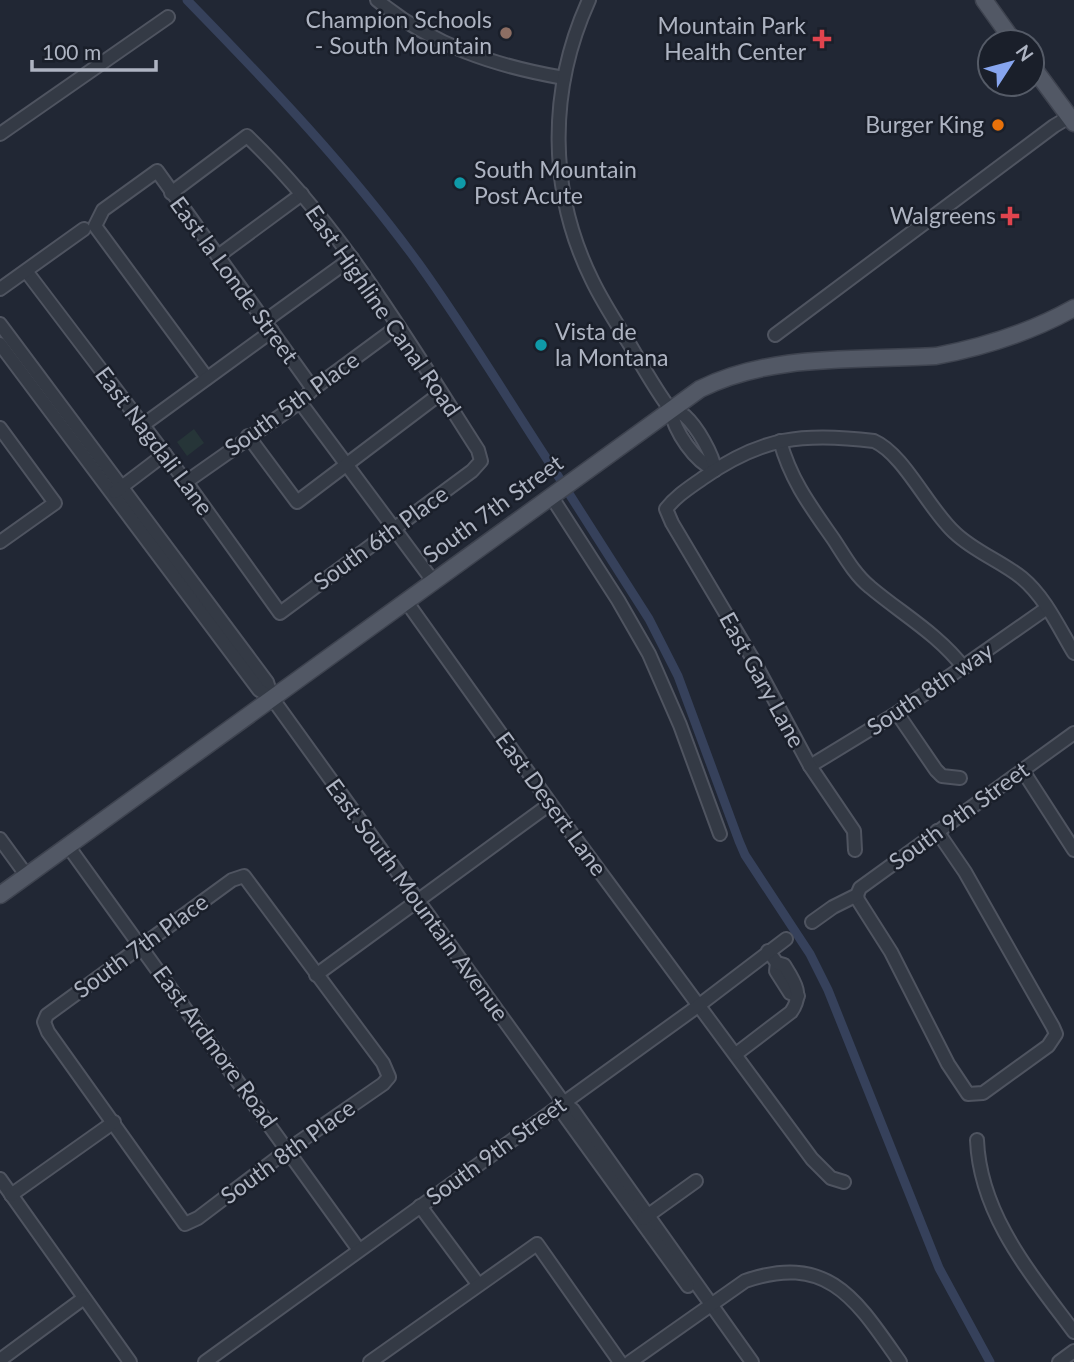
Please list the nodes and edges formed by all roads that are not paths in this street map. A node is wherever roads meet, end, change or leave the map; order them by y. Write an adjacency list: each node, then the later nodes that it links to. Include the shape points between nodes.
1 (377, 0): 6 (street, via 453,48)
2 (589, 0): 6 (street)
3 (984, 0): 5 (main road)
4 (168, 17): 9 (street)
5 (1004, 28)
6 (564, 78): 27 (street, via 559,156 562,190 576,241 599,293)
7 (1046, 85): 8 (main road)
8 (1072, 120): 21 (street, via 1054,126)
9 (0, 134)
10 (171, 193): 11 (street, East Highline Canal Road, via 247,136); 13 (street, East la Londe Street); 23 (street, East la Londe Street, via 157,171 103,210 96,226)
11 (302, 194): 13 (street); 14 (street, East Highline Canal Road)
12 (84, 229): 15 (street)
13 (218, 256): 19 (street, East la Londe Street)
14 (352, 258): 19 (street); 20 (street, East Highline Canal Road)
15 (26, 271): 16 (street); 28 (street, East Nagdali Lane)
16 (0, 289)
17 (1074, 308): 27 (main road, South 7th Street, via 1025,332 960,352 778,364 740,372 700,389)
18 (0, 324): 37 (street, East South Mountain Avenue)
19 (268, 326): 23 (street); 24 (street, East la Londe Street)
20 (397, 327): 24 (street, South 5th Place); 25 (street, East Highline Canal Road)
21 (775, 335)
22 (0, 344): 37 (street, East South Mountain Avenue)
23 (207, 378): 28 (street)
24 (313, 389): 26 (street, South 5th Place)
25 (441, 393): 33 (street, East Highline Canal Road); 34 (street)
26 (300, 402): 30 (street, South 5th Place); 34 (street)
27 (670, 410): 35 (street, via 684,415 698,446 713,456); 38 (main road, South 7th Street)
28 (143, 425): 32 (street, East Nagdali Lane)
29 (0, 428): 40 (street, via 55,503)
30 (248, 436): 34 (street, via 297,502); 36 (street, South 5th Place)
31 (779, 442): 35 (street, via 743,453); 43 (street, via 837,438 881,444 954,533 1024,580); 46 (street, via 797,488 859,577 934,636)
32 (165, 454): 36 (street, East Nagdali Lane); 37 (street)
33 (481, 461): 39 (street, South 6th Place)
34 (346, 464): 39 (street)
35 (715, 470): 50 (street, East Gary Lane, via 666,509)
36 (186, 482): 44 (street, East Nagdali Lane)
37 (117, 491): 47 (street, East South Mountain Avenue, via 267,682)
38 (551, 496): 41 (main road, South 7th Street); 55 (street, via 649,654)
39 (395, 528): 41 (street); 44 (street, South 6th Place)
40 (0, 542)
41 (433, 581): 42 (main road, South 7th Street)
42 (406, 601): 47 (main road, South 7th Street); 53 (street, East Desert Lane)
43 (1047, 608): 45 (street); 46 (street, South 8th way)
44 (280, 613)
45 (1074, 653)
46 (964, 668): 48 (street, South 8th way)
47 (272, 698): 57 (main road, South 7th Street); 63 (street, East South Mountain Avenue)
48 (897, 713): 50 (street, South 8th way); 52 (street, via 936,770 942,776)
49 (1074, 733): 51 (street, South 9th Street)
50 (810, 766): 58 (street, East Gary Lane, via 854,831)
51 (1023, 771): 54 (street, South 9th Street); 59 (street)
52 (960, 778)
53 (551, 804): 63 (street); 69 (street, East Desert Lane)
54 (937, 831): 62 (street, South 9th Street, via 860,888); 62 (street, via 1047,1016 1056,1034 1048,1046 983,1093 968,1094)
55 (720, 834)
56 (0, 839): 60 (street)
57 (68, 846): 60 (main road, South 7th Street); 66 (street, East Ardmore Road)
58 (855, 850)
59 (1074, 850)
60 (27, 876): 61 (main road, South 7th Street)
61 (0, 895)
62 (857, 895): 64 (street, South 9th Street)
63 (417, 902): 68 (street); 71 (street, East South Mountain Avenue)
64 (811, 922)
65 (786, 939): 67 (street, South 9th Street)
66 (141, 945): 68 (street, South 7th Place, via 244,876); 72 (street, South 7th Place, via 47,1014 44,1022); 74 (street, East Ardmore Road)
67 (768, 951): 69 (street, South 9th Street); 70 (street, via 784,965 787,979 797,987 796,1005)
68 (316, 975): 74 (street, South 8th Place, via 383,1063 388,1077)
69 (698, 1006): 70 (street, East Desert Lane); 71 (street, South 9th Street)
70 (736, 1054): 77 (street, East Desert Lane, via 812,1159 831,1178)
71 (563, 1102): 79 (street, South 9th Street); 80 (street, East South Mountain Avenue, via 573,1110)
72 (114, 1122): 74 (street, South 8th Place, via 186,1223); 78 (street)
73 (977, 1140): 85 (street, via 978,1164 1001,1228)
74 (289, 1149): 81 (street, East Ardmore Road)
75 (0, 1179): 78 (street)
76 (696, 1181): 80 (street)
77 (844, 1182)
78 (12, 1195): 83 (street)
79 (420, 1206): 81 (street, South 9th Street); 82 (street)
80 (645, 1218): 84 (street, East South Mountain Avenue)
81 (359, 1250): 90 (street, South 9th Street)
82 (478, 1284): 88 (street); 91 (street, via 537,1244)
83 (85, 1298): 87 (street); 89 (street)
84 (707, 1306): 92 (street); 93 (street, East South Mountain Avenue); 94 (street, East South Mountain Avenue); 95 (street, via 745,1281 765,1274 783,1271 821,1278 861,1307)
85 (1074, 1332)
86 (1074, 1351): 96 (street)
87 (0, 1360)
88 (377, 1360)
89 (130, 1362)
90 (205, 1362)
91 (620, 1362)
92 (630, 1362)
93 (742, 1362)
94 (752, 1362)
95 (900, 1362)
96 (1059, 1362)

